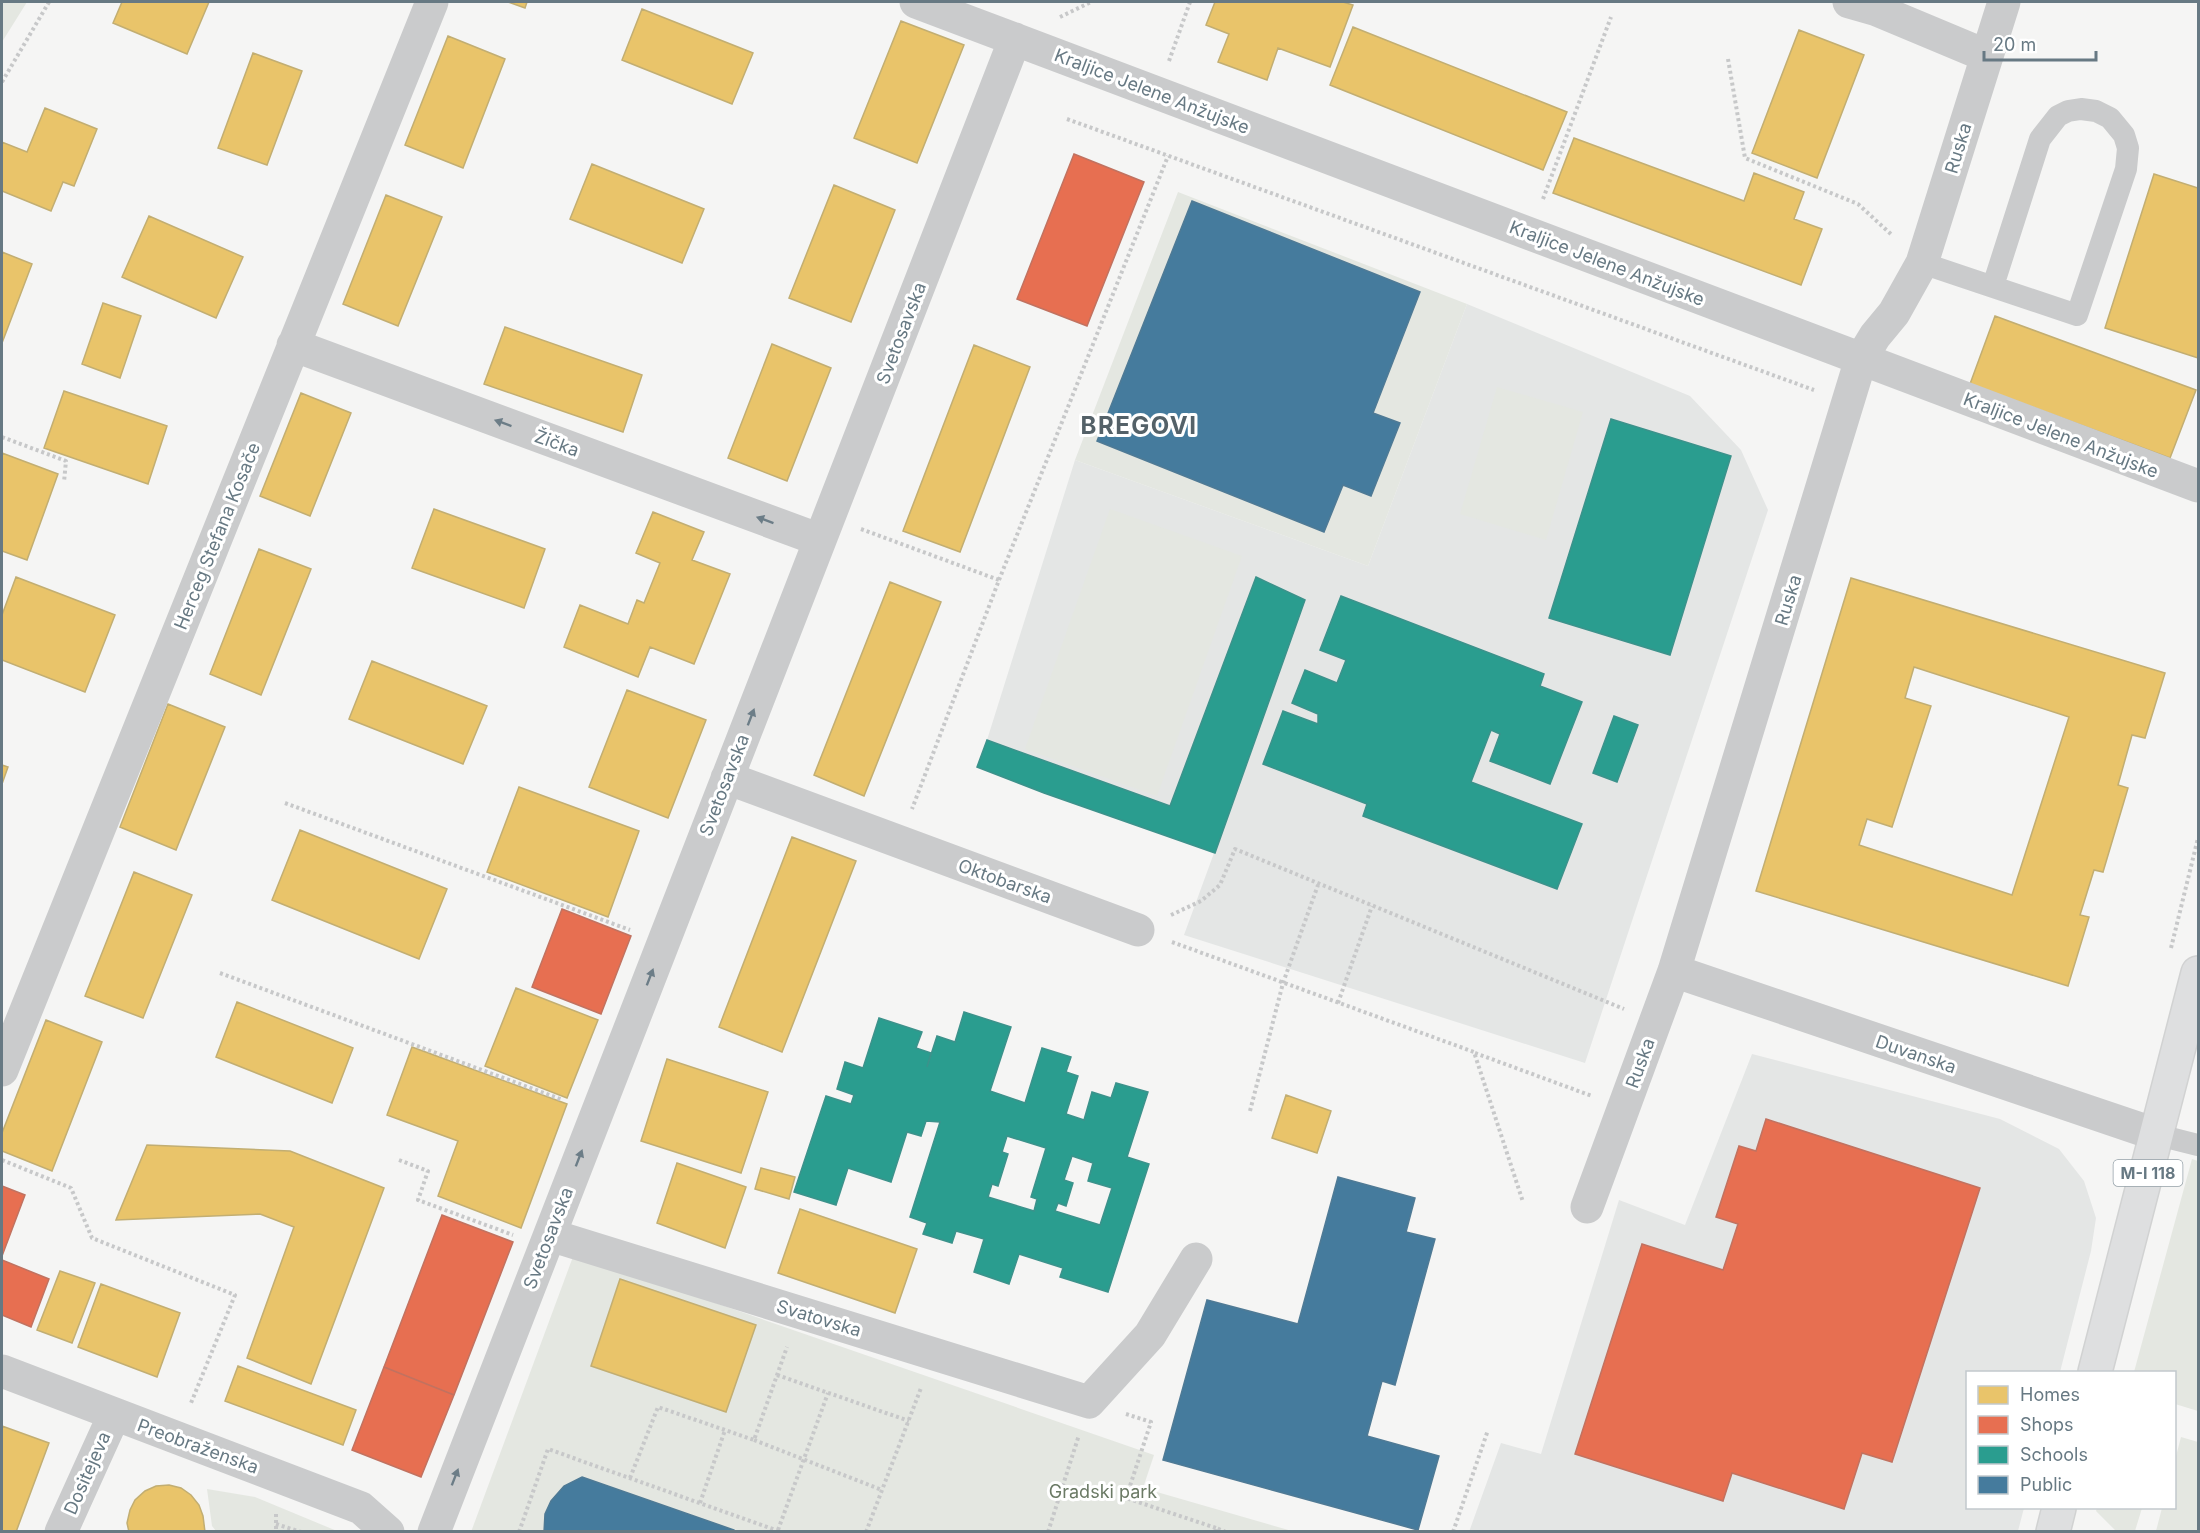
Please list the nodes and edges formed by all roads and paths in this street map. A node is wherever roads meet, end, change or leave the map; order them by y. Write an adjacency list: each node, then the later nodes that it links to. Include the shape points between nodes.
1 (49, 2): 11 (path)
2 (432, 2): 18 (street, Herceg Stefana Kosače)
3 (916, 2): 8 (street, Kraljice Jelene Anžujske)
4 (1190, 2): 12 (path)
5 (1849, 2): 9 (street)
6 (2004, 2): 9 (street, Ruska)
7 (1611, 17): 15 (path)
8 (1015, 39): 12 (street, Kraljice Jelene Anžujske); 24 (street, Svetosavska)
9 (1987, 56): 16 (street, Ruska)
10 (1728, 59): 16 (path, via 1745,158 1858,204)
11 (2, 82)
12 (1158, 93): 15 (street, Kraljice Jelene Anžujske)
13 (1067, 119): 14 (path)
14 (1168, 156): 20 (path); 25 (path)
15 (1530, 234): 19 (street, Kraljice Jelene Anžujske)
16 (1922, 263): 17 (lane); 19 (street, Ruska, via 1894,313)
17 (1993, 286): 17 (lane, via 2077,315 2126,169 2128,148 2124,135 2110,118 2096,111 2068,111 2058,116 2040,139)
18 (294, 345): 24 (street, Žička, one-way to 18); 40 (street, Herceg Stefana Kosače)
19 (1861, 359): 23 (street, Kraljice Jelene Anžujske); 33 (street, Ruska)
20 (1815, 390)
21 (2, 437): 22 (path, via 66,461)
22 (64, 482)
23 (2199, 486)
24 (824, 529): 25 (path); 26 (street, Svetosavska, one-way to 24)
25 (999, 580): 28 (path)
26 (727, 778): 28 (street, Oktobarska); 50 (street, Svetosavska, one-way to 26)
27 (285, 803): 32 (path)
28 (899, 843): 31 (street, Oktobarska)
29 (1318, 885): 30 (path); 31 (path, via 1235,849 1220,885 1201,901); 36 (path)
30 (1372, 906): 37 (path); 38 (path)
31 (1138, 930): 36 (path)
32 (636, 933)
33 (1674, 971): 38 (street, Ruska); 44 (street, Duvanska)
34 (2199, 973): 44 (main road, M-I 118)
35 (220, 974): 41 (path)
36 (1283, 983): 37 (path); 43 (path)
37 (1338, 1003): 39 (path)
38 (1655, 1022): 42 (street, Ruska)
39 (1474, 1052): 42 (path); 48 (path)
40 (2, 1070)
41 (570, 1102)
42 (1624, 1107): 49 (street, Ruska)
43 (1250, 1111)
44 (2158, 1136): 45 (lane); 56 (main road, M-I 118)
45 (2199, 1145)
46 (2, 1160): 60 (path, via 71,1188 92,1238 235,1295)
47 (399, 1160): 51 (path, via 428,1171 418,1200)
48 (1523, 1202)
49 (1587, 1207)
50 (550, 1235): 53 (street, Svatovska); 77 (street, Svetosavska, one-way to 50)
51 (517, 1237)
52 (1196, 1259): 59 (street, via 1150,1335)
53 (800, 1312): 54 (street, Svatovska); 57 (path)
54 (934, 1354): 59 (street, Svatovska); 62 (path)
55 (2, 1371): 61 (street, Preobraženska)
56 (2095, 1371)
57 (777, 1375): 58 (path); 65 (path)
58 (828, 1392): 62 (path); 66 (path)
59 (1089, 1402): 72 (path, via 1151,1422 1126,1498); 80 (path)
60 (191, 1404)
61 (114, 1415): 74 (street, Dositejeva); 76 (street, Preobraženska, via 361,1508)
62 (909, 1421): 68 (path)
63 (725, 1430): 65 (path); 67 (path, via 658,1407); 69 (path)
64 (1488, 1430): 82 (path)
65 (754, 1440): 66 (path)
66 (804, 1460): 68 (path); 73 (path)
67 (630, 1478): 69 (path); 78 (path, via 548,1449)
68 (882, 1490): 79 (path)
69 (700, 1503): 73 (path)
70 (2059, 1509): 83 (main road)
71 (276, 1524): 75 (path)
72 (1216, 1530): 81 (path)
73 (780, 1531)
74 (61, 1532)
75 (301, 1532)
76 (388, 1532)
77 (434, 1532)
78 (519, 1532)
79 (866, 1532)
80 (1048, 1532)
81 (1226, 1532)
82 (1453, 1532)
83 (2053, 1532)

